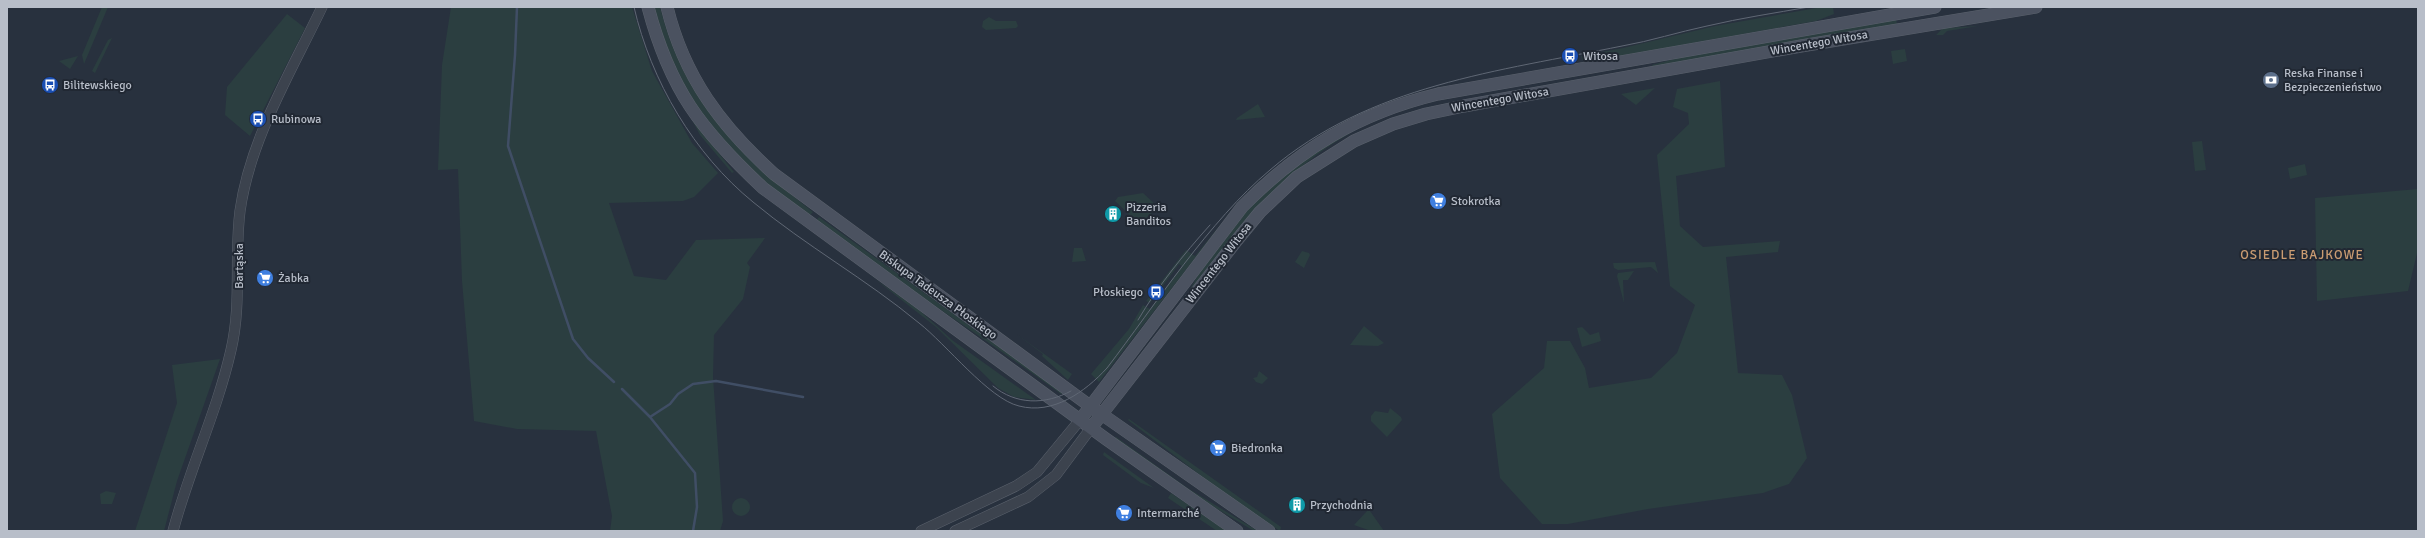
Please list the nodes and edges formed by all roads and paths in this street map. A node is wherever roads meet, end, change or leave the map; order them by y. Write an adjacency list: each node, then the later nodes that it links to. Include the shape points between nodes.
1 (322, 7): 10 (street, Bartąska, via 274,105 248,172 240,212 236,329 227,367)
2 (648, 7): 8 (main road, Biskupa Tadeusza Płoskiego, via 657,40 674,79 697,119 728,156 803,219)
3 (667, 7): 6 (main road, Biskupa Tadeusza Płoskiego, via 684,59 704,96 734,136 761,162 820,210)
4 (1935, 7): 6 (main road, Wincentego Witosa, via 1438,94 1393,107 1356,122 1304,153 1259,189 1242,207)
5 (2036, 7): 7 (main road, Wincentego Witosa, via 1464,106 1393,124 1354,141 1297,177 1260,212)
6 (1090, 406): 7 (main road, Biskupa Tadeusza Płoskiego); 8 (main road, Wincentego Witosa)
7 (1103, 415): 9 (main road, Wincentego Witosa); 14 (main road, Biskupa Tadeusza Płoskiego)
8 (1080, 420): 9 (main road, Biskupa Tadeusza Płoskiego); 11 (street, via 1037,472 1016,486)
9 (1091, 428): 12 (street, via 1056,475 1033,493); 13 (main road, Biskupa Tadeusza Płoskiego)
10 (173, 531)
11 (921, 531)
12 (955, 531)
13 (1237, 531)
14 (1269, 531)

